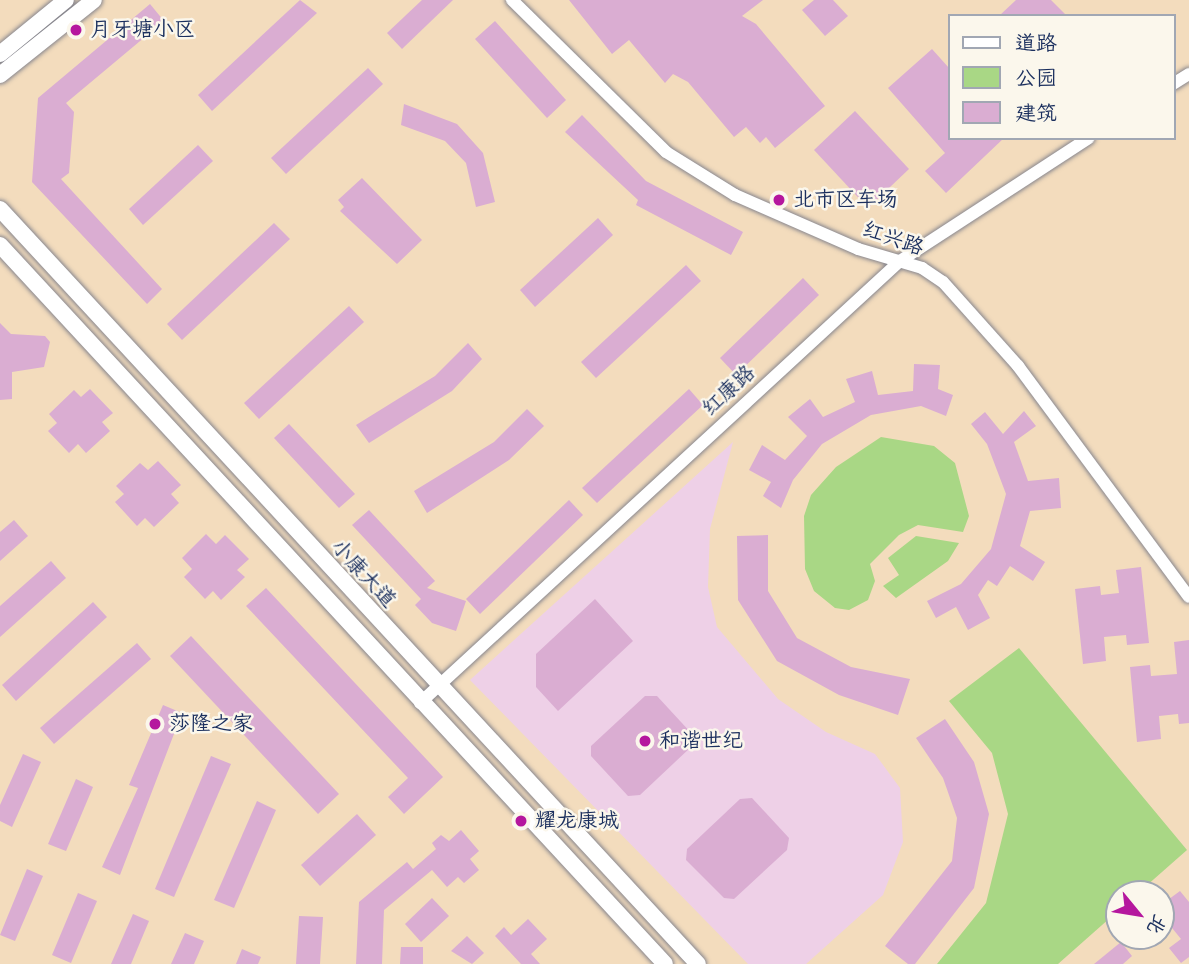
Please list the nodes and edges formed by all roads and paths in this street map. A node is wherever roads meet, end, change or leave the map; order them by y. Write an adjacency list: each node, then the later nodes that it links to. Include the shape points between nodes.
1 (66, 0): 4 (main road)
2 (94, 0): 5 (main road)
3 (513, 0): 9 (street, 红兴路, via 666,152 735,195)
4 (0, 54)
5 (0, 75)
6 (1086, 140): 9 (street, 红康路)
7 (0, 209): 11 (main road, 小康大道)
8 (0, 245): 12 (main road)
9 (900, 261): 10 (street, 红兴路, via 943,282 980,319); 11 (street, 红康路)
10 (1189, 597)
11 (438, 686): 12 (street, 红康路); 14 (main road, 小康大道)
12 (421, 703): 13 (main road)
13 (665, 964)
14 (698, 964)

